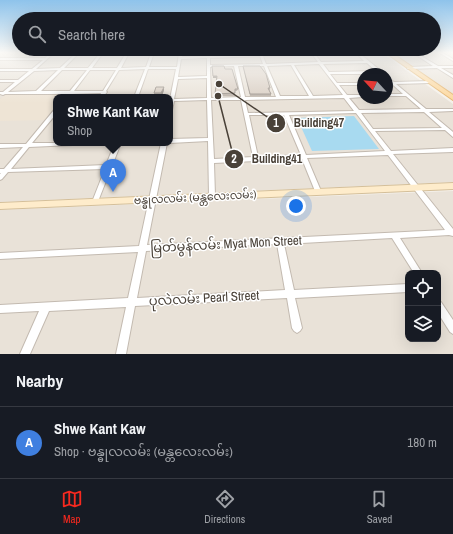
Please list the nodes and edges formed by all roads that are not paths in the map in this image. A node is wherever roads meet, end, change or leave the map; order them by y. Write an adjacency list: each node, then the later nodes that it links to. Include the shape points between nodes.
1 (33, 69): 22 (street)
2 (62, 69): 31 (street)
3 (89, 69): 28 (street)
4 (0, 70): 5 (street)
5 (16, 70)
6 (118, 70): 29 (street)
7 (146, 70): 32 (street)
8 (178, 70): 20 (street)
9 (208, 70): 18 (street)
10 (237, 70): 43 (street)
11 (267, 70): 40 (street)
12 (295, 70): 39 (street)
13 (325, 70): 16 (street)
14 (411, 70): 23 (main road)
15 (440, 70): 19 (street)
16 (327, 73): 17 (street); 25 (street)
17 (357, 73)
18 (208, 77): 20 (street); 42 (street)
19 (453, 77)
20 (176, 78): 33 (street)
21 (0, 81): 22 (street)
22 (19, 81): 30 (street)
23 (430, 82): 24 (street); 41 (main road)
24 (393, 83)
25 (336, 84): 26 (street); 37 (street)
26 (357, 84)
27 (393, 86): 35 (street)
28 (71, 92): 29 (street); 31 (street)
29 (105, 92)
30 (2, 93): 31 (street); 36 (street)
31 (37, 93)
32 (137, 94)
33 (172, 94)
34 (393, 95): 35 (street)
35 (406, 95): 45 (street)
36 (0, 96)
37 (345, 96): 38 (street); 39 (street); 47 (street)
38 (357, 96)
39 (312, 97): 40 (street)
40 (279, 98): 43 (street)
41 (453, 98)
42 (209, 99): 43 (street); 44 (street); 54 (street)
43 (243, 99): 49 (street)
44 (173, 100)
45 (424, 110): 46 (street); 47 (street); 51 (street)
46 (453, 110)
47 (358, 112): 48 (street); 52 (street)
48 (286, 113): 49 (street); 63 (street)
49 (246, 114): 64 (street)
50 (53, 115): 57 (street)
51 (446, 129): 52 (street); 53 (street)
52 (373, 130): 62 (street)
53 (453, 135)
54 (210, 139): 55 (street); 65 (street)
55 (173, 141)
56 (53, 144): 57 (street)
57 (28, 145): 58 (street); 67 (street)
58 (0, 146)
59 (117, 146): 66 (street)
60 (163, 146): 73 (street)
61 (453, 150): 62 (street)
62 (390, 153): 63 (street); 70 (street)
63 (304, 156): 64 (street); 71 (street)
64 (256, 159): 65 (street)
65 (211, 161): 72 (street)
66 (108, 167): 67 (street); 74 (street)
67 (3, 171): 68 (street)
68 (0, 178)
69 (453, 186): 70 (street, ဗန္ဓုလလမ်း (မန္တလေးလမ်း))
70 (416, 188): 71 (street, ဗန္ဓုလလမ်း (မန္တလေးလမ်း)); 76 (street)
71 (318, 191): 72 (street, ဗန္ဓုလလမ်း (မန္တလေးလမ်း))
72 (212, 196): 73 (street, ဗန္ဓုလလမ်း (မန္တလေးလမ်း))
73 (153, 199): 74 (street, ဗန္ဓုလလမ်း (မန္တလေးလမ်း)); 79 (street)
74 (95, 202): 75 (street, ဗန္ဓုလလမ်း (မန္တလေးလမ်း))
75 (0, 206)
76 (452, 233): 77 (street, မြတ်မွန်လမ်း Myat Mon Street)
77 (394, 235): 78 (street, မြတ်မွန်လမ်း Myat Mon Street); 81 (street)
78 (280, 241): 79 (street, မြတ်မွန်လမ်း Myat Mon Street); 83 (street)
79 (143, 248): 80 (street, မြတ်မွန်လမ်း Myat Mon Street); 84 (street)
80 (0, 256)
81 (416, 270)
82 (405, 288): 83 (street, ပုလဲလမ်း Pearl Street)
83 (291, 294): 84 (street, ပုလဲလမ်း Pearl Street); 88 (street)
84 (132, 302): 85 (street, ပုလဲလမ်း Pearl Street); 91 (street)
85 (46, 306): 87 (street, ပုလဲလမ်း Pearl Street); 90 (street)
86 (439, 306): 89 (street)
87 (0, 309)
88 (297, 328)
89 (453, 329)
90 (25, 354)
91 (121, 354)

